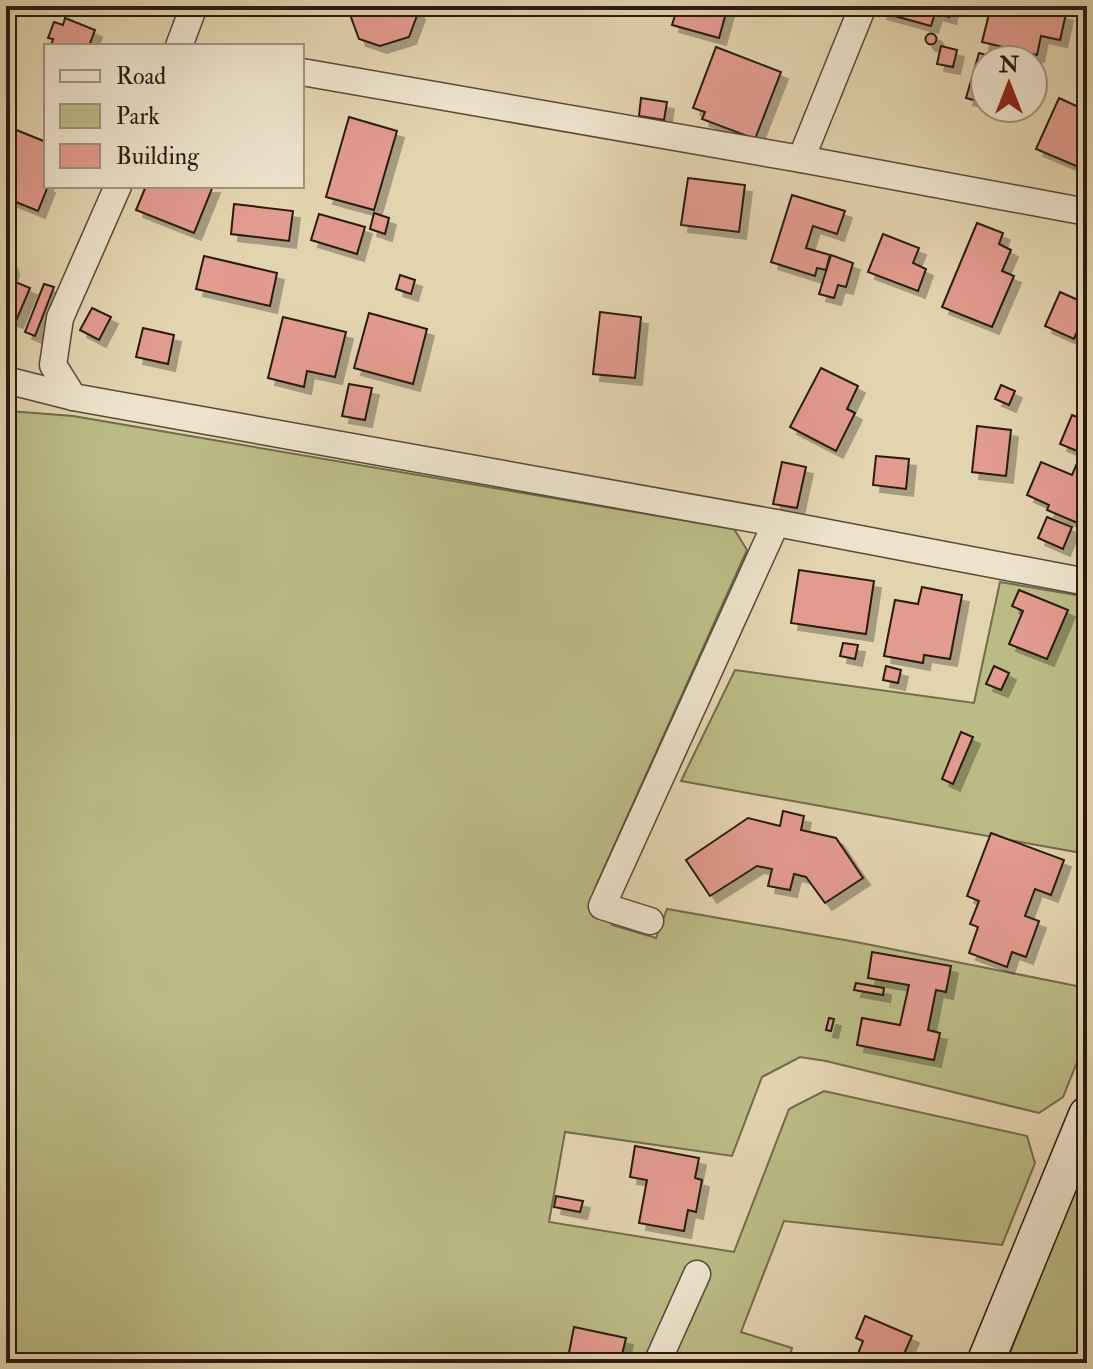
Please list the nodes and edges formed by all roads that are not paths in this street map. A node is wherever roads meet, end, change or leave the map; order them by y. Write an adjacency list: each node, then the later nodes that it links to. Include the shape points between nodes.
1 (194, 6): 3 (street)
2 (863, 6): 5 (street)
3 (180, 44)
4 (304, 72): 5 (street)
5 (801, 159): 7 (street)
6 (117, 188): 9 (street, via 60,318 53,365)
7 (1087, 212)
8 (6, 380): 9 (street)
9 (73, 397): 10 (street)
10 (776, 523): 11 (street); 12 (street, via 602,906)
11 (1087, 582)
12 (650, 921)
13 (1087, 1115): 16 (street)
14 (697, 1274): 15 (street)
15 (657, 1363)
16 (985, 1363)

